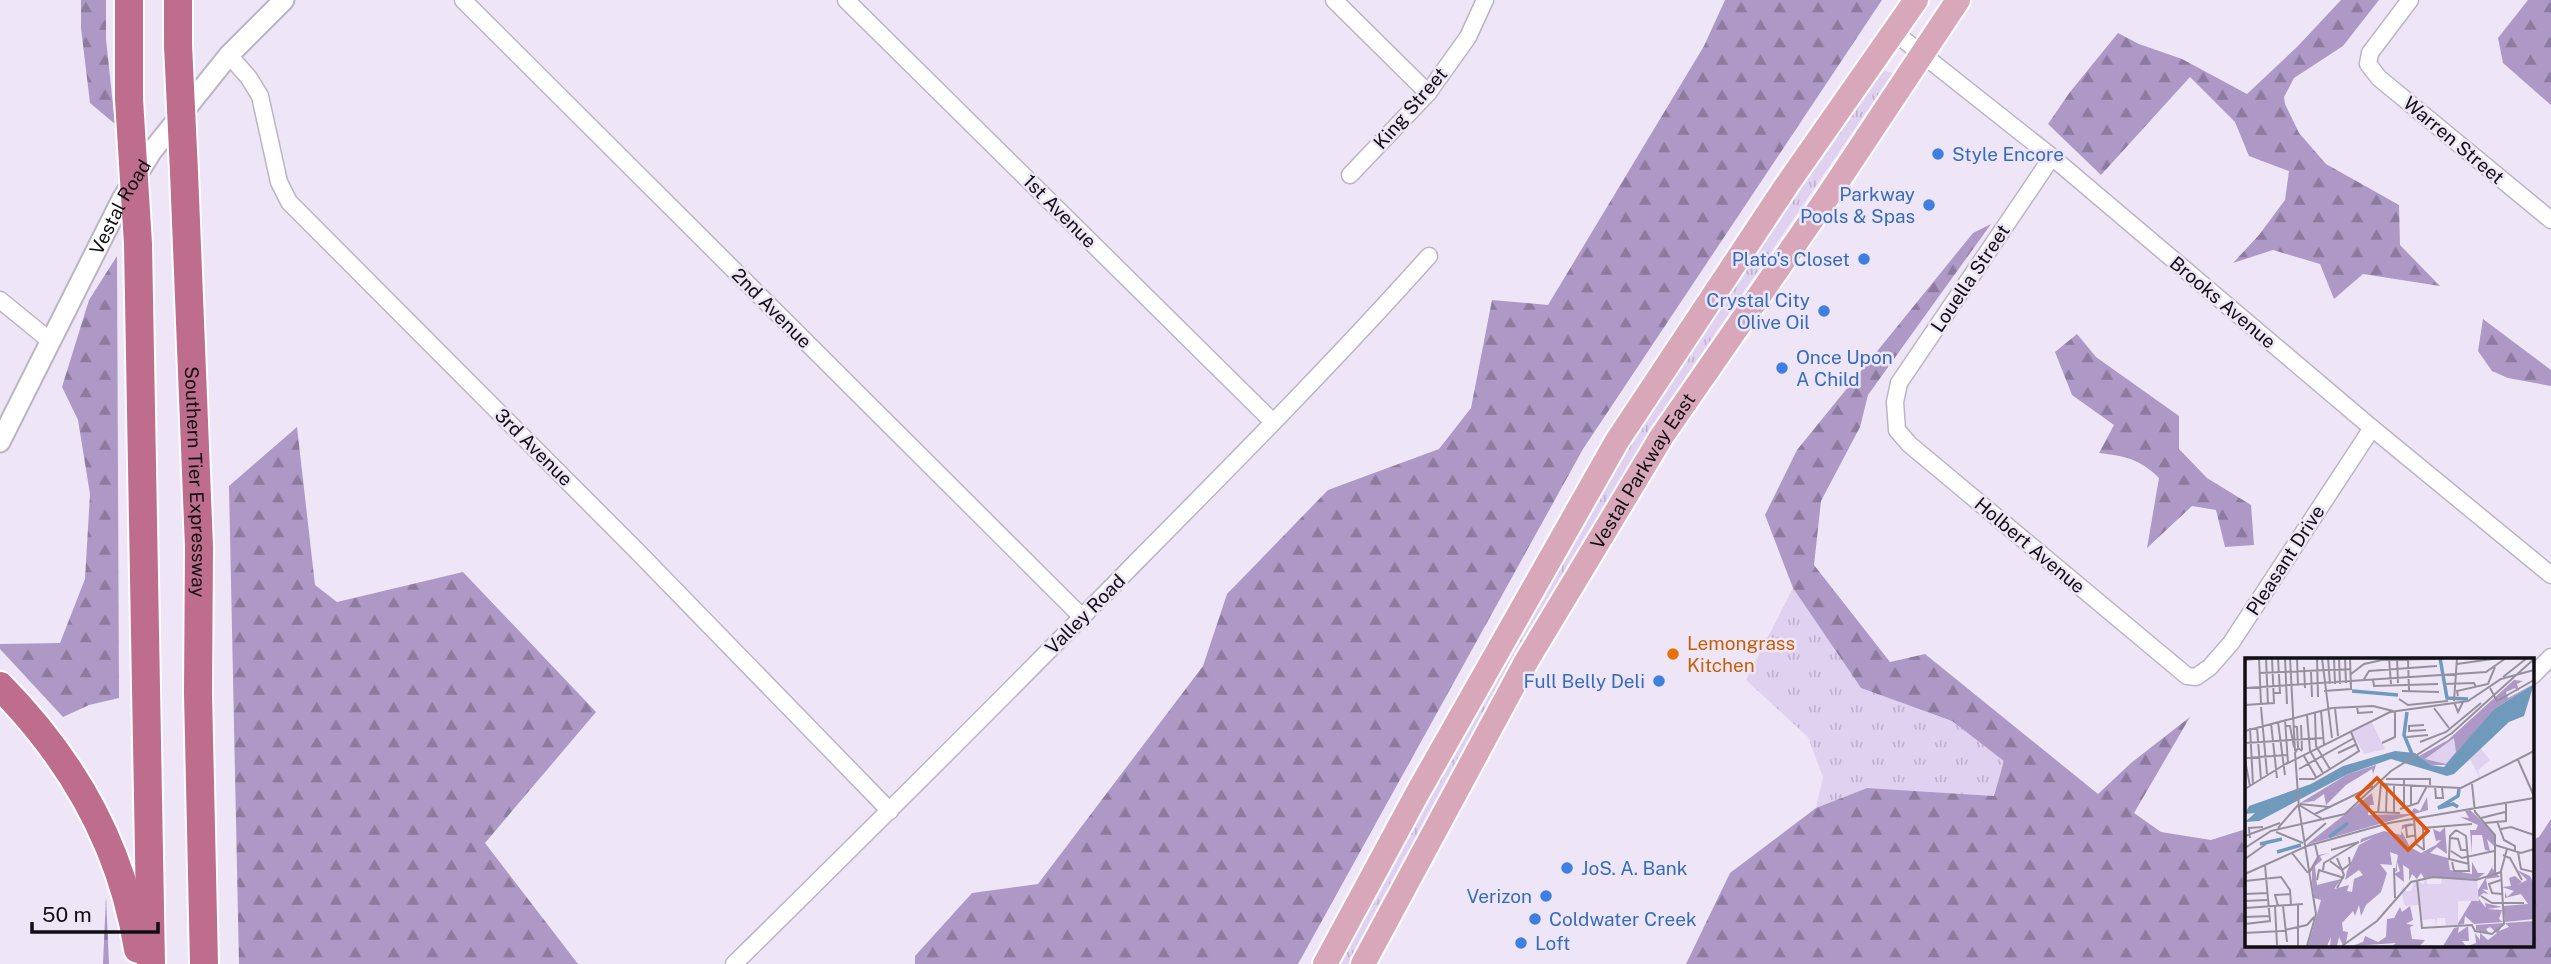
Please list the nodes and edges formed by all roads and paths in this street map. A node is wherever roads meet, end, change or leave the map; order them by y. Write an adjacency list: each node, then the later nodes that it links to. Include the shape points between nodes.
1 (129, 0): 33 (highway, bridge)
2 (178, 0): 34 (highway, Southern Tier Expressway, bridge, via 199,547)
3 (284, 0): 12 (street, Vestal Road)
4 (463, 0): 26 (street, 2nd Avenue)
5 (846, 0): 22 (street, 1st Avenue)
6 (1334, 0): 14 (street)
7 (1485, 0): 14 (street, King Street, via 1468,37)
8 (1916, 0): 11 (main road, Vestal Parkway East)
9 (1958, 0): 13 (main road, Vestal Parkway East)
10 (2410, 0): 17 (street, Warren Street, via 2370,53 2368,64 2379,78)
11 (1894, 32): 13 (street, Brooks Avenue); 36 (main road, Vestal Parkway East, via 1617,441)
12 (229, 55): 20 (street, Vestal Road, via 152,151); 31 (street, 3rd Avenue, via 260,96 279,182 289,202)
13 (1921, 55): 15 (street, Brooks Avenue); 37 (main road, Vestal Parkway East, via 1662,436 1527,660)
14 (1428, 93): 16 (street, King Street)
15 (2052, 157): 21 (street, Louella Street, via 1899,383); 23 (street, Brooks Avenue)
16 (1350, 175)
17 (2551, 220)
18 (1429, 256): 22 (street, Valley Road)
19 (0, 300): 20 (street)
20 (49, 340): 24 (street, Vestal Road)
21 (1895, 402): 29 (street, Holbert Avenue, via 1897,430 1909,444)
22 (1273, 422): 26 (street, Valley Road)
23 (2372, 428): 25 (street, Brooks Avenue); 29 (street, Pleasant Drive, via 2231,643 2210,667 2196,677)
24 (0, 442)
25 (2551, 575)
26 (1082, 617): 31 (street, Valley Road)
27 (2551, 657): 28 (street)
28 (2534, 674)
29 (2188, 676)
30 (0, 687): 32 (highway, via 54,748 97,818 127,897)
31 (890, 811): 35 (street, Valley Road)
32 (140, 964)
33 (151, 964)
34 (204, 964)
35 (734, 964)
36 (1325, 964)
37 (1363, 964)

